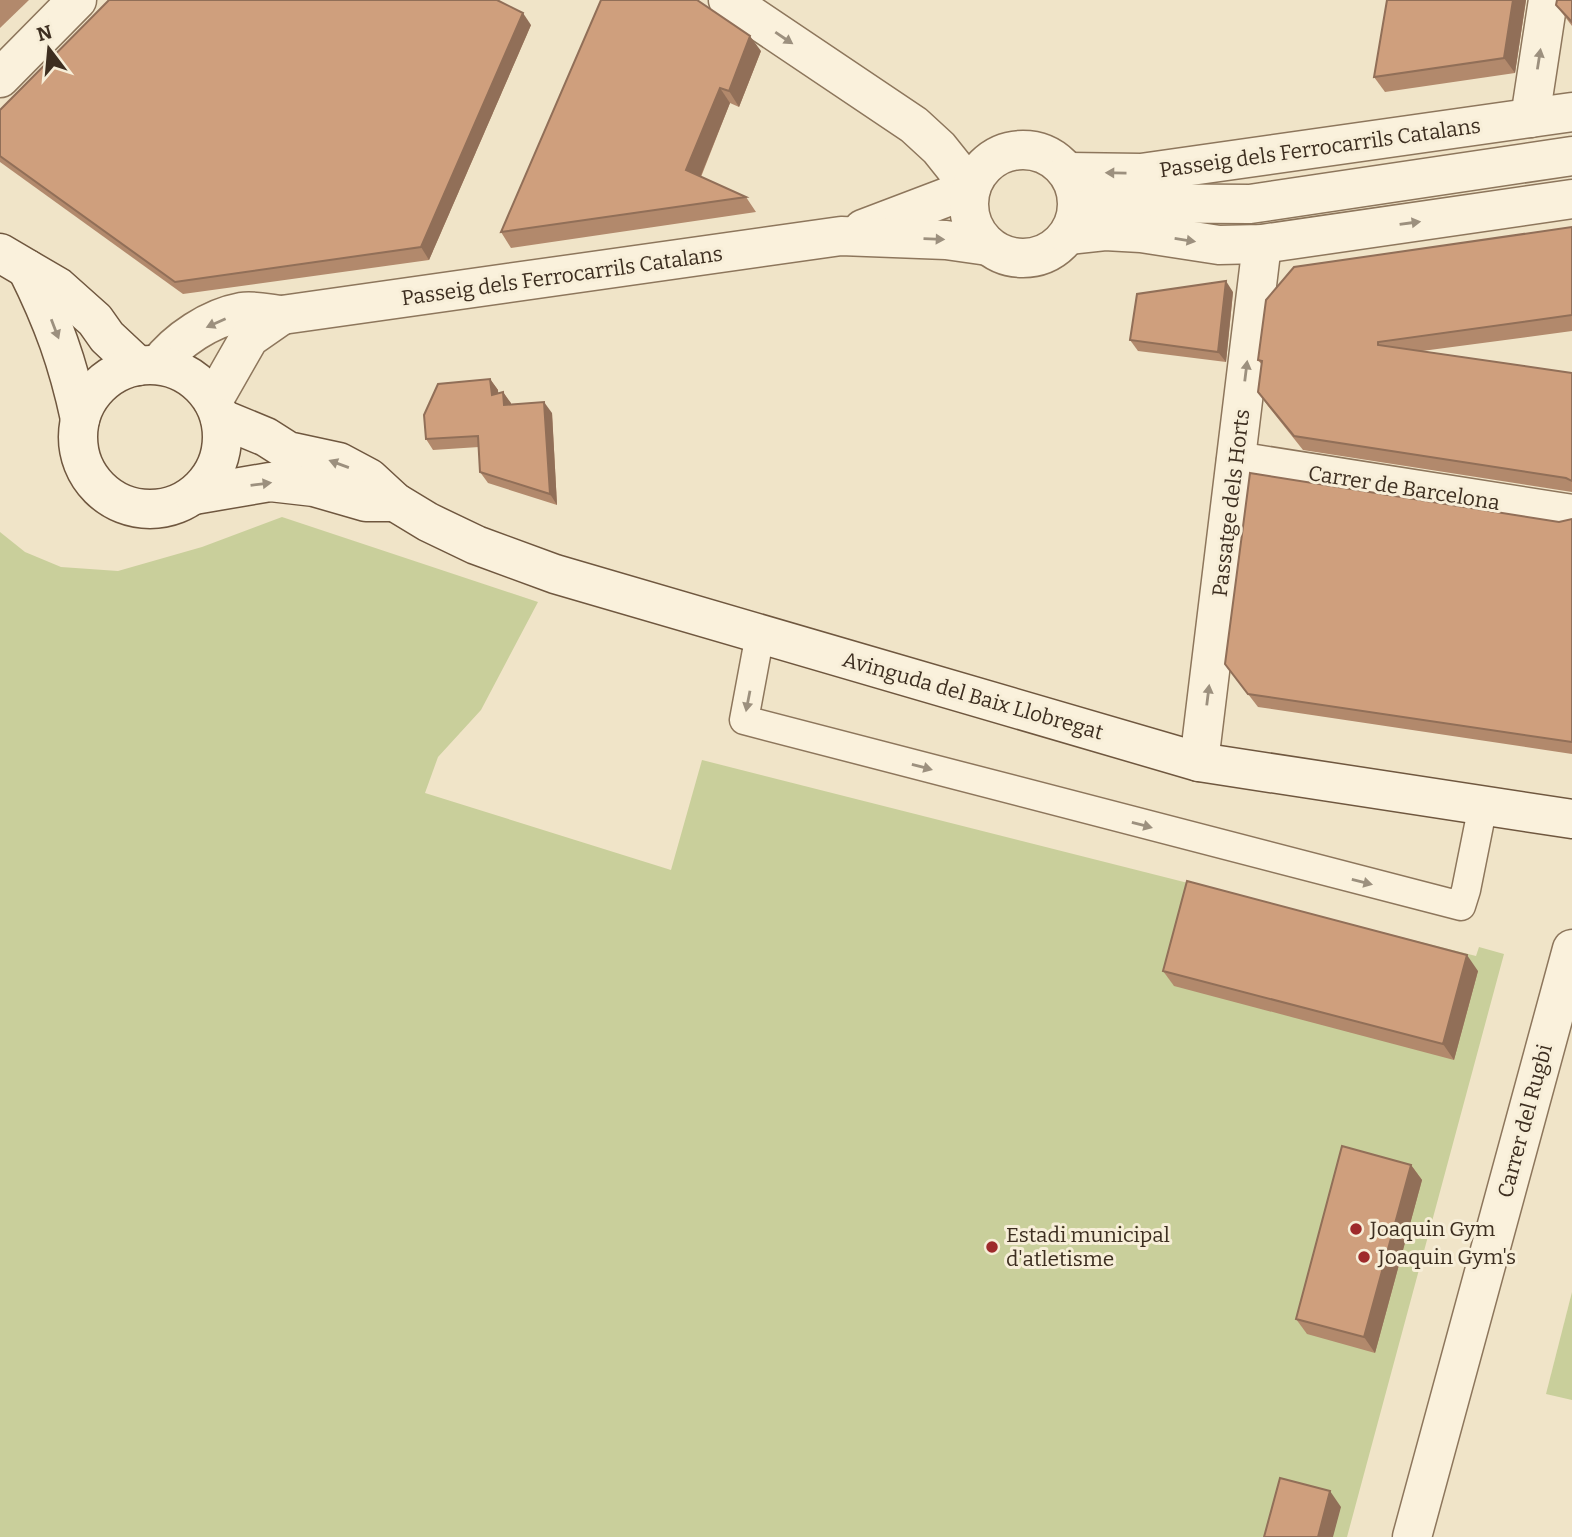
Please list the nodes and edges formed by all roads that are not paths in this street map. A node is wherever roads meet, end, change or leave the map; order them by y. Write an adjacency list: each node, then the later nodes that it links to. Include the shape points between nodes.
1 (77, 0): 4 (street)
2 (728, 0): 9 (street, one-way to 9, via 914,125)
3 (1548, 0): 6 (street, one-way to 3)
4 (0, 79)
5 (1572, 111): 6 (street, Passeig dels Ferrocarrils Catalans)
6 (1530, 118): 8 (street, Passeig dels Ferrocarrils Catalans, one-way to 8, via 1140,173)
7 (1572, 156): 11 (street, Passeig dels Ferrocarrils Catalans, via 1250,204)
8 (1068, 172): 9 (street, via 1055,159 1020,149 987,164); 12 (street, via 1078,203)
9 (971, 188): 13 (street, Passeig dels Ferrocarrils Catalans); 15 (street, via 970,214)
10 (1572, 200): 14 (street, one-way to 10)
11 (1097, 203)
12 (1068, 235): 14 (street, one-way to 14, via 1105,230 1219,245); 15 (street, via 1057,248 1027,259 1011,258)
13 (841, 236): 15 (street, Passeig dels Ferrocarrils Catalans, one-way to 15); 17 (street, Passeig dels Ferrocarrils Catalans)
14 (1262, 244): 21 (street, Passatge dels Horts, one-way to 14)
15 (988, 246)
16 (13, 260): 18 (street, via 58,287 107,337); 20 (street, one-way to 20, via 58,337)
17 (282, 315): 18 (street, Passeig dels Ferrocarrils Catalans, one-way to 18, via 244,312 215,322); 19 (street, Passeig dels Ferrocarrils Catalans, via 249,338)
18 (148, 365): 19 (street, via 190,376); 20 (street, via 119,372 101,384)
19 (217, 409): 22 (street, via 223,436 221,456 208,481); 23 (street, Avinguda del Baix Llobregat, one-way to 19, via 369,478 339,462 288,451)
20 (80, 419): 22 (street, via 82,463 93,482 110,497 130,507 152,509)
21 (1236, 461): 24 (street, Carrer de Barcelona); 26 (street, Passatge dels Horts, one-way to 21)
22 (194, 495): 23 (street, Avinguda del Baix Llobregat, one-way to 23, via 270,482 314,486 366,502)
23 (395, 502): 25 (street, Avinguda del Baix Llobregat, via 476,545 529,565)
24 (1572, 514)
25 (761, 634): 26 (street, Avinguda del Baix Llobregat); 27 (lane, one-way to 27, via 744,720 1461,906)
26 (1199, 762): 27 (street, Avinguda del Baix Llobregat)
27 (1483, 805): 28 (street, Avinguda del Baix Llobregat)
28 (1572, 819)
29 (1572, 949): 30 (street, Carrer del Rugbi)
30 (1412, 1537)

